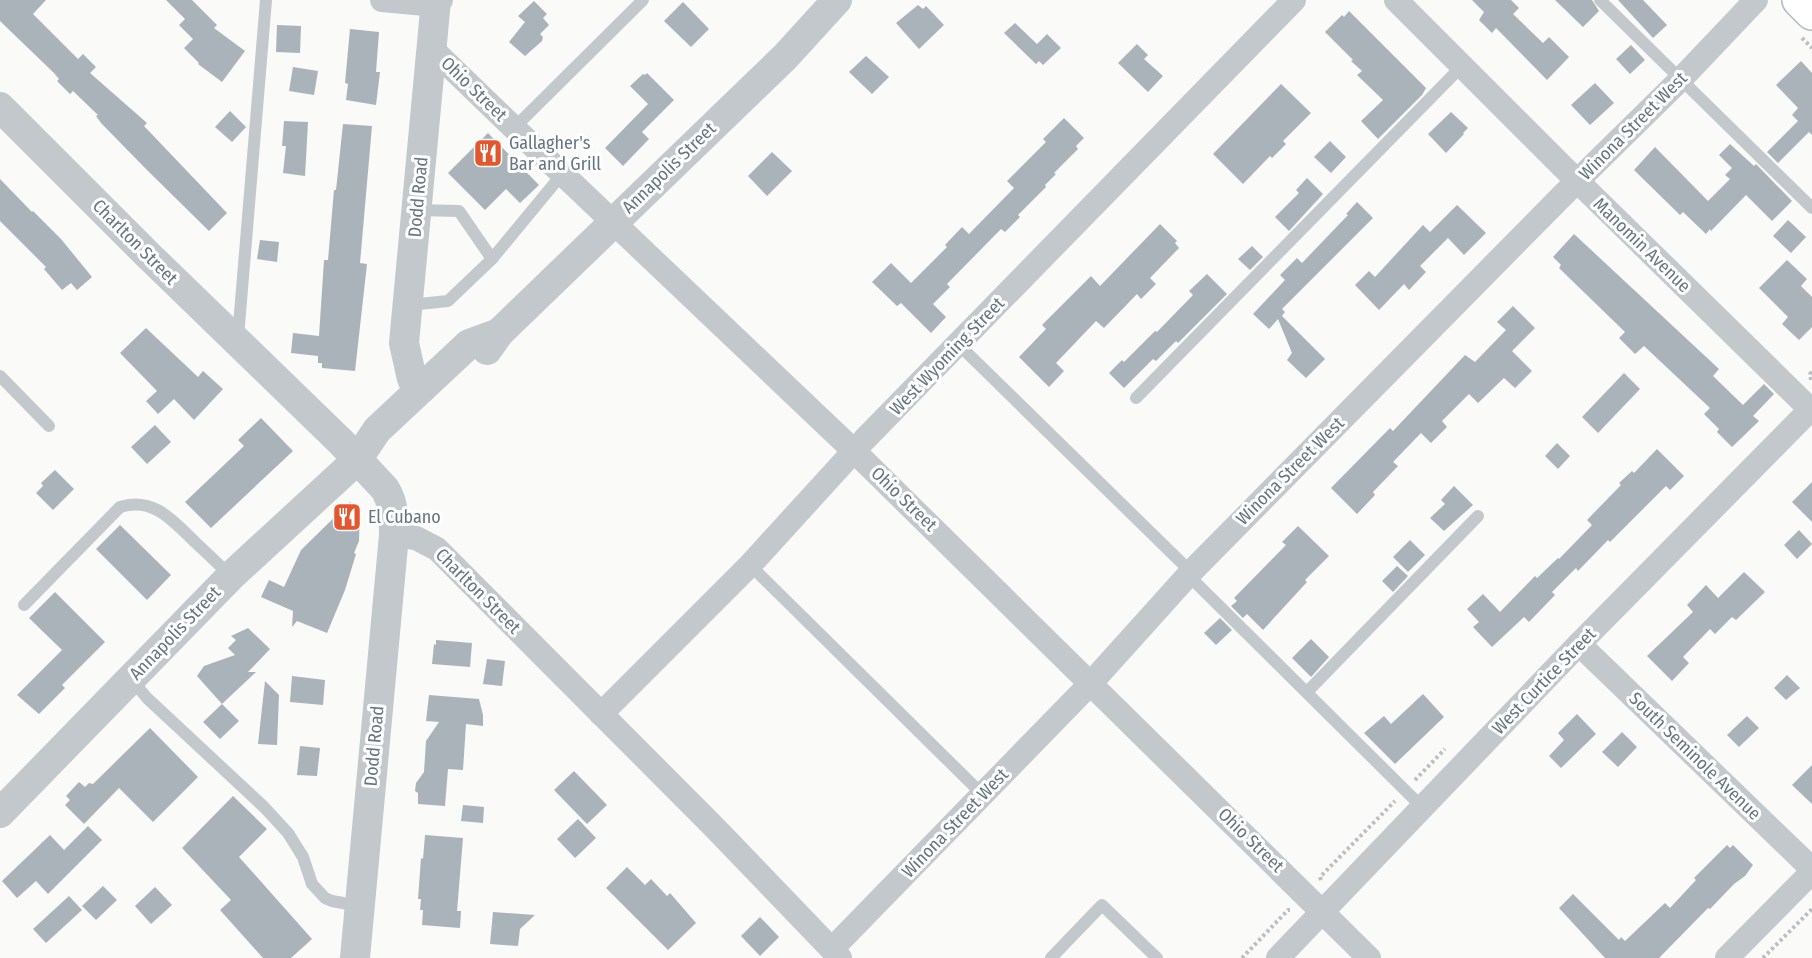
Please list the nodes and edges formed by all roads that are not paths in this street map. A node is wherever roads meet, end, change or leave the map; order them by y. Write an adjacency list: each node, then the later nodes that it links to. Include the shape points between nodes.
1 (266, 0): 25 (lane)
2 (382, 0): 10 (street)
3 (643, 0): 16 (lane)
4 (837, 0): 21 (street, Annapolis Street, via 785,57)
5 (1294, 0): 26 (street, West Wyoming Street)
6 (1396, 0): 13 (street, Manomin Avenue)
7 (1600, 0): 14 (lane)
8 (1756, 0): 14 (street, Winona Street West)
9 (1799, 0): 11 (main road)
10 (438, 2): 12 (street, Dodd Road)
11 (1812, 13)
12 (431, 48): 16 (street, Ohio Street); 20 (street, Dodd Road)
13 (1463, 65): 18 (street, Manomin Avenue); 29 (lane)
14 (1681, 80): 18 (street, Winona Street West); 19 (lane)
15 (0, 107): 25 (street, Charlton Street)
16 (514, 129): 17 (street, Ohio Street)
17 (563, 173): 21 (street, Ohio Street); 22 (lane)
18 (1577, 181): 30 (street, Manomin Avenue); 37 (street, Winona Street West)
19 (1812, 208)
20 (416, 210): 22 (lane, via 459,211); 23 (street, Dodd Road)
21 (613, 221): 24 (street, Annapolis Street); 32 (street, Ohio Street)
22 (492, 260): 23 (lane, via 448,301)
23 (407, 305): 28 (street, Dodd Road, via 404,344 412,379)
24 (499, 333): 28 (street, Annapolis Street, via 468,344); 33 (street, Annapolis Street, via 481,359 399,437)
25 (237, 342): 33 (street, Charlton Street)
26 (958, 344): 32 (street, West Wyoming Street); 37 (lane)
27 (0, 376): 31 (lane)
28 (422, 388): 33 (street, Annapolis Street, via 377,430)
29 (1136, 398)
30 (1811, 409): 40 (street, West Curtice Street)
31 (49, 426)
32 (854, 451): 36 (street, West Wyoming Street); 42 (street, Ohio Street)
33 (357, 460): 35 (street, Charlton Street, via 390,496); 38 (street, Annapolis Street)
34 (1478, 516): 43 (lane)
35 (394, 535): 44 (street, Charlton Street, via 416,538 437,549); 49 (street, Dodd Road)
36 (750, 564): 44 (street, West Wyoming Street); 45 (lane)
37 (1190, 574): 42 (street, Winona Street West); 43 (lane)
38 (231, 576): 39 (lane, via 167,514 130,504 120,507); 41 (street, Annapolis Street)
39 (24, 605)
40 (1579, 644): 46 (street, West Curtice Street); 48 (street, South Seminole Avenue)
41 (131, 679): 47 (street, Annapolis Street); 49 (lane, via 288,833 303,857 312,884 325,898)
42 (1091, 683): 45 (street, Winona Street West); 50 (street, Ohio Street)
43 (1306, 692): 46 (lane)
44 (601, 714): 51 (street, Charlton Street)
45 (983, 795): 51 (street, Winona Street West)
46 (1423, 808): 50 (street, West Curtice Street)
47 (0, 813)
48 (1812, 870): 57 (street)
49 (359, 906): 52 (street, Dodd Road)
50 (1324, 911): 55 (street, West Curtice Street); 56 (street, Ohio Street)
51 (836, 954)
52 (355, 958)
53 (1051, 958): 54 (lane, via 1102,905)
54 (1157, 958)
55 (1278, 958)
56 (1369, 958)
57 (1727, 958)

